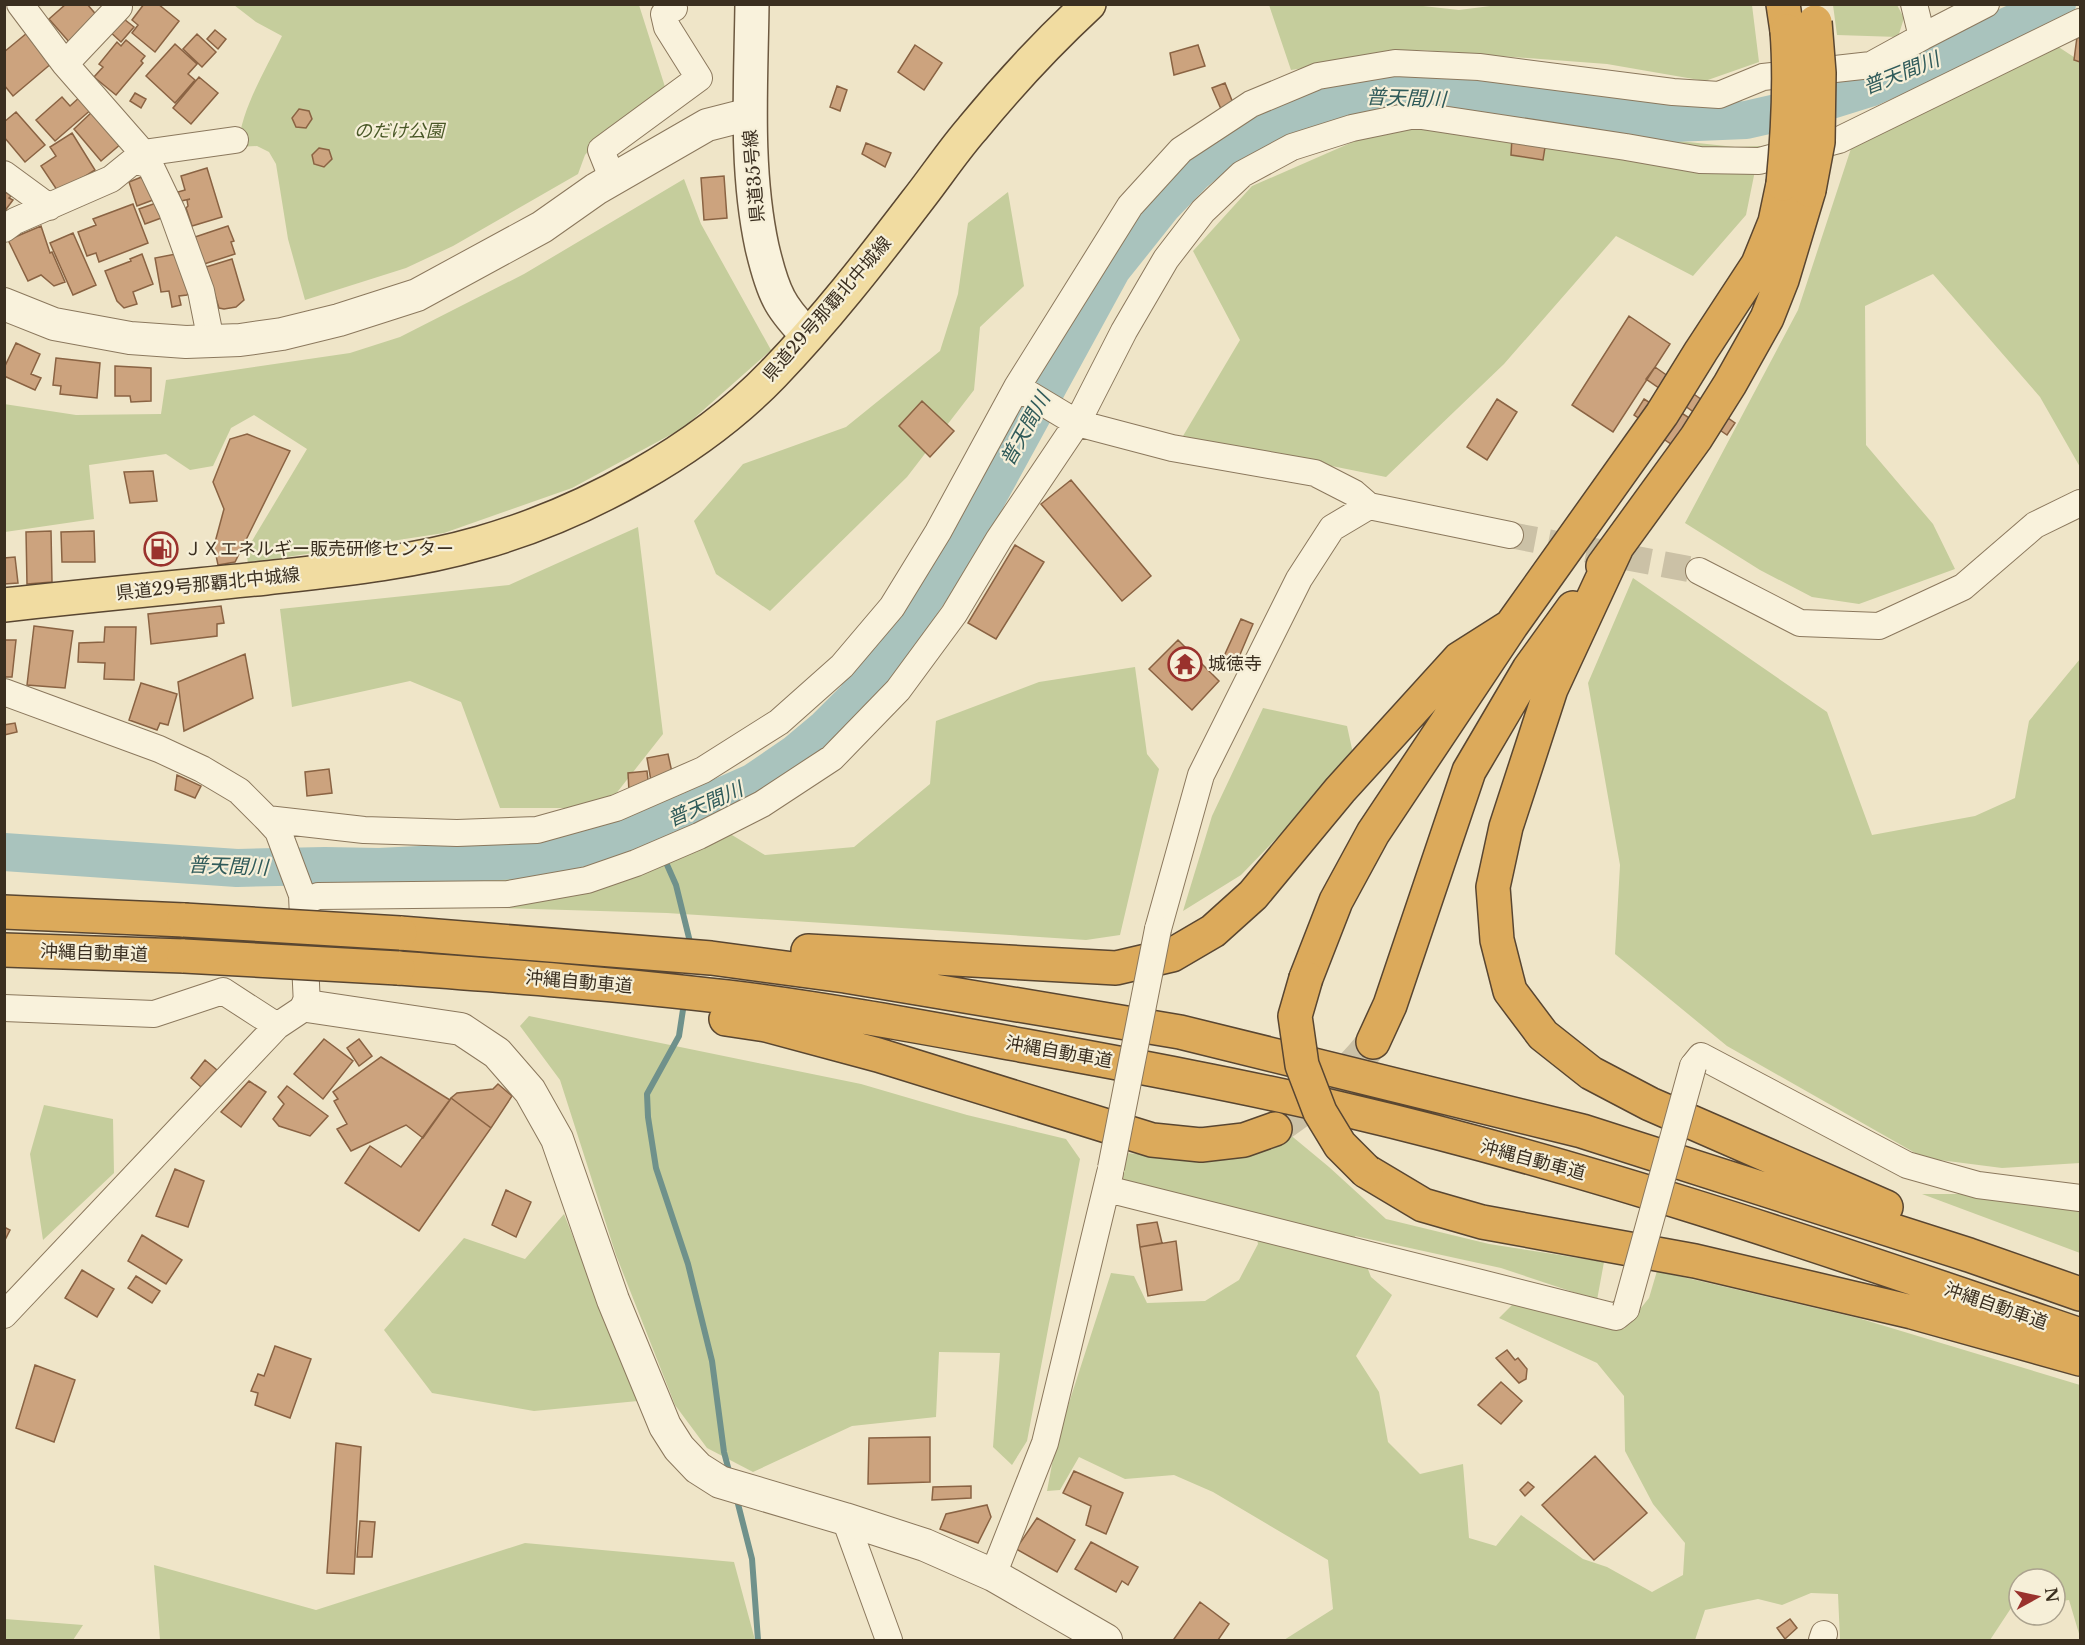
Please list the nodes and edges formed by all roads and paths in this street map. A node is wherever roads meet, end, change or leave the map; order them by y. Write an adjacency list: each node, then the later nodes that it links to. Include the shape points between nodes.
1 (20, 4): 11 (street)
2 (752, 4): 12 (main road, 県道35号線)
3 (1089, 4): 21 (main road, 県道29号那覇北中城線, via 970,130 834,306)
4 (1914, 4): 10 (street)
5 (1986, 4): 10 (street)
6 (119, 7): 11 (street)
7 (674, 9): 16 (street, via 664,14 667,27 699,78 602,150)
8 (1799, 15): 17 (highway, bridge, via 1819,73 1818,142)
9 (2080, 22): 24 (street, via 1839,140 1759,161 1700,160 1415,115 1352,128 1292,147 1242,174 1203,211 1166,259)
10 (1922, 37): 23 (street, via 1871,65 1763,77 1719,94 1673,92 1479,67 1395,63 1318,76 1251,104 1181,150 1130,206)
11 (65, 64): 14 (street)
12 (750, 114): 16 (street, via 707,125); 21 (main road, 県道35号線, via 756,217 765,260 778,298)
13 (235, 140): 14 (street)
14 (139, 156): 18 (street, via 111,179); 22 (street, via 150,165 172,211 201,291)
15 (4, 174): 18 (street)
16 (613, 180): 22 (street, via 542,227 417,295 282,334)
17 (1796, 187): 28 (highway, via 1782,280 1767,318 1696,438); 31 (highway, via 1775,222 1758,264 1662,414)
18 (49, 207): 19 (street)
19 (4, 229)
20 (4, 304): 22 (street, via 54,324 130,338)
21 (807, 335): 30 (main road, 県道29号那覇北中城線, via 772,376 674,455 606,493 508,535 443,552 330,571)
22 (211, 341)
23 (1018, 387): 24 (street); 33 (street, via 892,607 842,666 779,722 703,770 616,808 537,830 457,833)
24 (1076, 422): 26 (street, via 1172,448 1315,473 1354,493); 34 (street, via 954,614 898,690 832,758 762,804 648,858 587,880 508,894)
25 (2080, 504): 29 (street, via 2036,525 1963,587 1879,626 1800,623)
26 (1369, 506): 27 (street); 44 (street, bridge, via 1332,528 1299,579 1201,775 1158,929)
27 (1510, 535)
28 (1616, 549): 42 (highway, via 1529,669 1469,771 1390,1005); 46 (highway, via 1551,688 1506,827 1493,887 1497,940 1510,991 1543,1035 1591,1073 1650,1104 1941,1229)
29 (1699, 571)
30 (4, 605)
31 (1511, 626): 37 (highway, via 1459,658 1340,790 1253,895 1213,930 1172,954 1116,968 774,949); 50 (highway, bridge, via 1373,833 1336,901 1306,978 1295,1016 1302,1065 1320,1112 1340,1145 1366,1171 1423,1205 1482,1222 1695,1261 1912,1312)
32 (4, 692): 33 (street, via 159,749 202,769 239,791)
33 (273, 825): 34 (street)
34 (302, 898): 39 (street)
35 (4, 912): 37 (highway, 沖縄自動車道, bridge, via 400,933)
36 (4, 950): 38 (highway, 沖縄自動車道, bridge, via 184,956)
37 (711, 958): 46 (highway, 沖縄自動車道, via 845,976 1180,1032 1582,1131)
38 (557, 980): 43 (highway, via 653,1008 766,1025 878,1055 1152,1140 1201,1144 1244,1140); 49 (highway, 沖縄自動車道, via 863,1016 1175,1073 1352,1111 1568,1168 1923,1280)
39 (307, 1006): 41 (street); 51 (street, via 461,1029 497,1053 530,1091 557,1139 613,1300 665,1426 679,1448 698,1468 734,1486)
40 (4, 1008): 41 (street, via 154,1014 223,991)
41 (277, 1026): 48 (street)
42 (1373, 1042)
43 (1275, 1129)
44 (1109, 1179): 45 (street, bridge, via 1616,1317 1626,1309 1693,1066 1701,1056 1907,1165 1978,1185); 52 (street, via 1045,1443)
45 (2080, 1198)
46 (1970, 1255): 47 (highway, 沖縄自動車道)
47 (2080, 1294)
48 (4, 1315)
49 (2080, 1335)
50 (2080, 1359)
51 (844, 1519): 52 (street, via 925,1545); 53 (street)
52 (993, 1575): 54 (street)
53 (889, 1641)
54 (1106, 1641)

